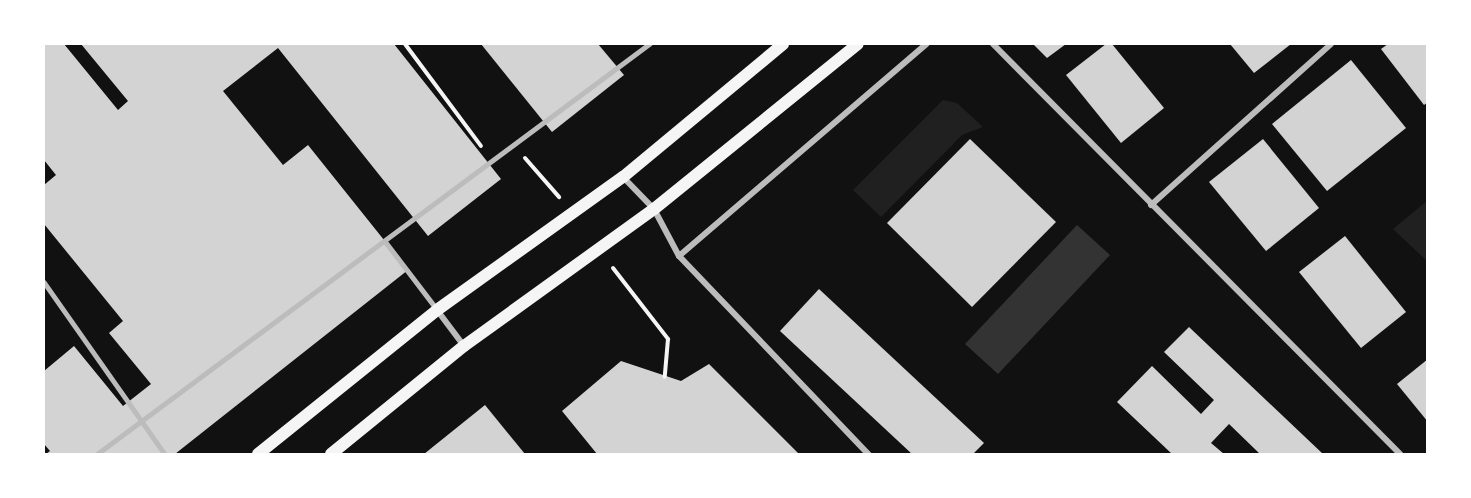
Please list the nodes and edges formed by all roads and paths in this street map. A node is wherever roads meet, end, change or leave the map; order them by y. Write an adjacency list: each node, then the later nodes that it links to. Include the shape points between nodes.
1 (648, 44): 10 (lane)
2 (783, 44): 7 (main road)
3 (858, 44): 9 (main road)
4 (926, 44): 11 (street)
5 (993, 44): 8 (street)
6 (1331, 44): 8 (street)
7 (623, 177): 9 (street); 13 (main road)
8 (1151, 205): 21 (street)
9 (654, 209): 11 (street); 14 (main road)
10 (385, 241): 13 (lane); 15 (lane)
11 (679, 256): 20 (street)
12 (44, 282): 15 (lane)
13 (437, 310): 14 (street); 18 (main road)
14 (464, 346): 19 (main road)
15 (142, 419): 16 (lane); 17 (lane)
16 (97, 454)
17 (165, 454)
18 (258, 454)
19 (331, 454)
20 (868, 454)
21 (1400, 454)

